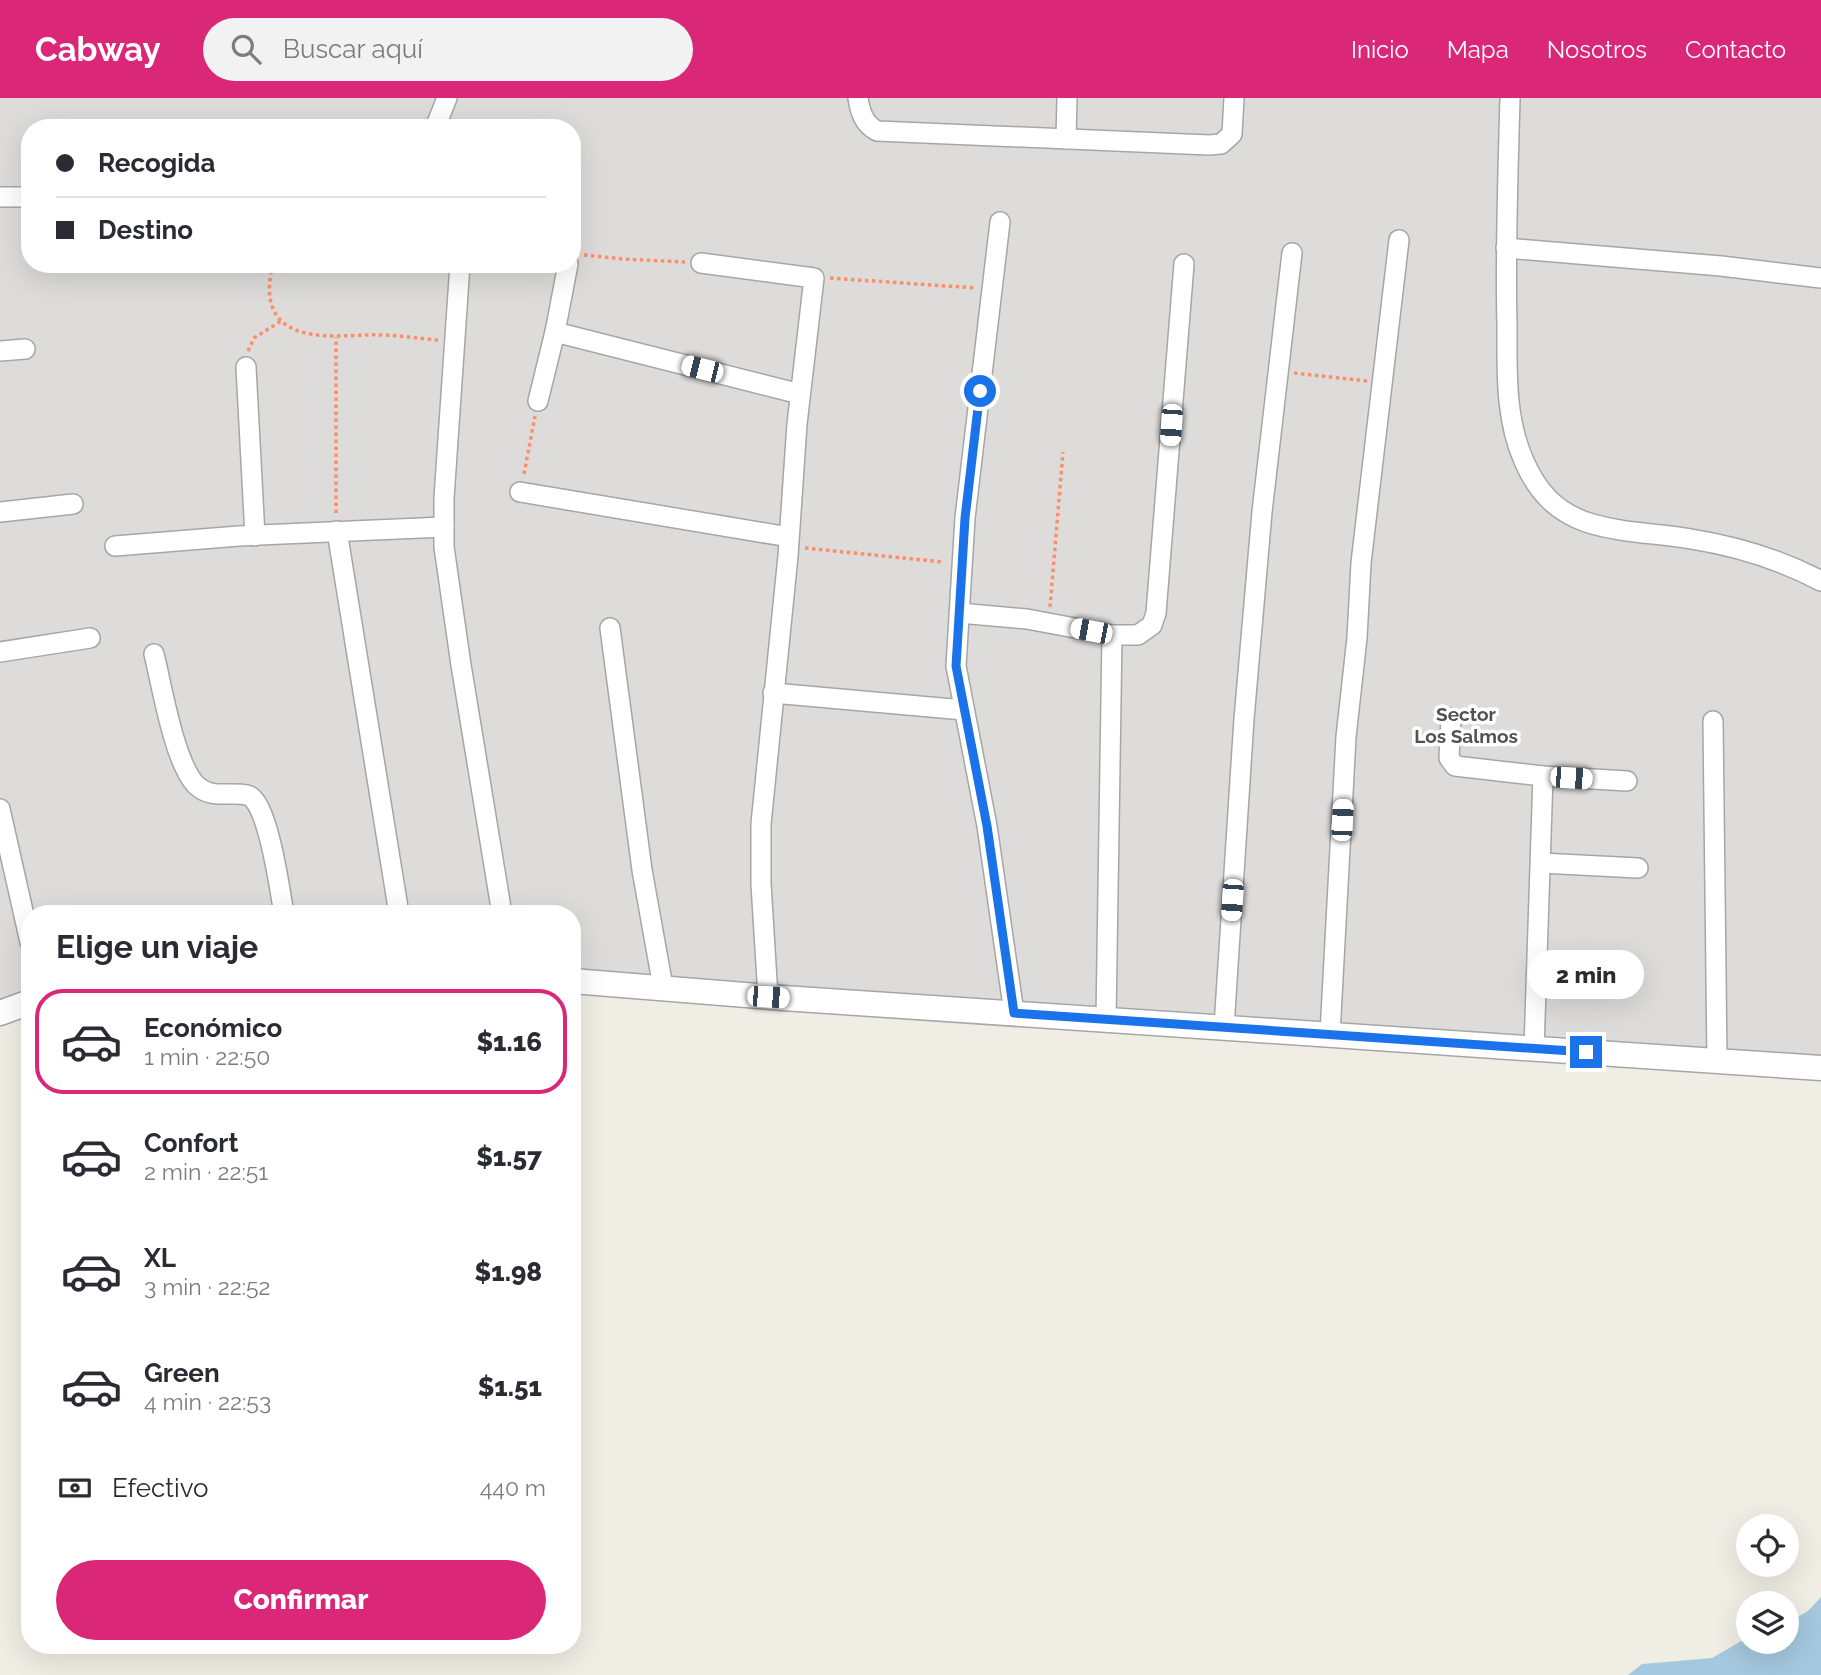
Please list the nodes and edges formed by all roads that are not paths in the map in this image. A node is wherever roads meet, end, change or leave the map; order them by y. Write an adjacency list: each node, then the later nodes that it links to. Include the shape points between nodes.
1 (447, 98): 6 (street)
2 (858, 98): 7 (street, via 863,118 877,131)
3 (1067, 98): 7 (street)
4 (1234, 98): 7 (street, via 1232,134 1221,144)
5 (1510, 98): 12 (street)
6 (439, 119)
7 (1066, 139)
8 (0, 197): 9 (street)
9 (21, 197)
10 (1000, 222): 34 (street, via 965,518)
11 (1399, 240): 61 (street, via 1346,737)
12 (1506, 248): 18 (street); 33 (street, via 1509,402 1523,459 1543,494 1558,508 1589,523 1724,546)
13 (1292, 253): 60 (street, via 1262,512)
14 (701, 263): 23 (street, via 814,278)
15 (1184, 264): 36 (street, via 1156,613 1145,632)
16 (459, 273): 28 (street)
17 (566, 273): 19 (street)
18 (1821, 278)
19 (555, 332): 23 (street); 24 (street)
20 (24, 349): 21 (street)
21 (0, 351)
22 (246, 367): 30 (street)
23 (800, 394): 31 (street)
24 (538, 401)
25 (520, 492): 31 (street)
26 (73, 503): 27 (street)
27 (0, 512)
28 (444, 527): 29 (street); 52 (street, via 454,618)
29 (337, 531): 30 (street); 51 (street)
30 (255, 536): 32 (street)
31 (789, 542): 40 (street)
32 (115, 546)
33 (1821, 581)
34 (959, 613): 36 (street); 41 (street, via 956,666)
35 (610, 628): 54 (street, via 642,870)
36 (1112, 635): 59 (street)
37 (90, 638): 38 (street)
38 (0, 652)
39 (154, 654): 50 (street, via 178,751 195,784 218,796 253,797 260,807)
40 (774, 693): 41 (street); 55 (street, via 761,824)
41 (964, 710): 58 (street, via 987,826)
42 (1451, 718): 44 (street, via 1449,758 1455,766)
43 (1713, 721): 63 (street)
44 (1543, 776): 45 (street); 47 (street)
45 (1627, 782)
46 (0, 809): 49 (street)
47 (1541, 863): 48 (street); 62 (street)
48 (1638, 868)
49 (22, 905)
50 (282, 905)
51 (398, 905)
52 (501, 905)
53 (581, 982): 54 (street)
54 (663, 987): 55 (street)
55 (768, 997): 58 (street)
56 (21, 1005): 57 (street)
57 (0, 1013)
58 (1014, 1013): 59 (street)
59 (1106, 1020): 60 (street)
60 (1224, 1027): 61 (street)
61 (1330, 1034): 62 (street)
62 (1534, 1048): 63 (street)
63 (1717, 1060): 64 (street)
64 (1821, 1068)

